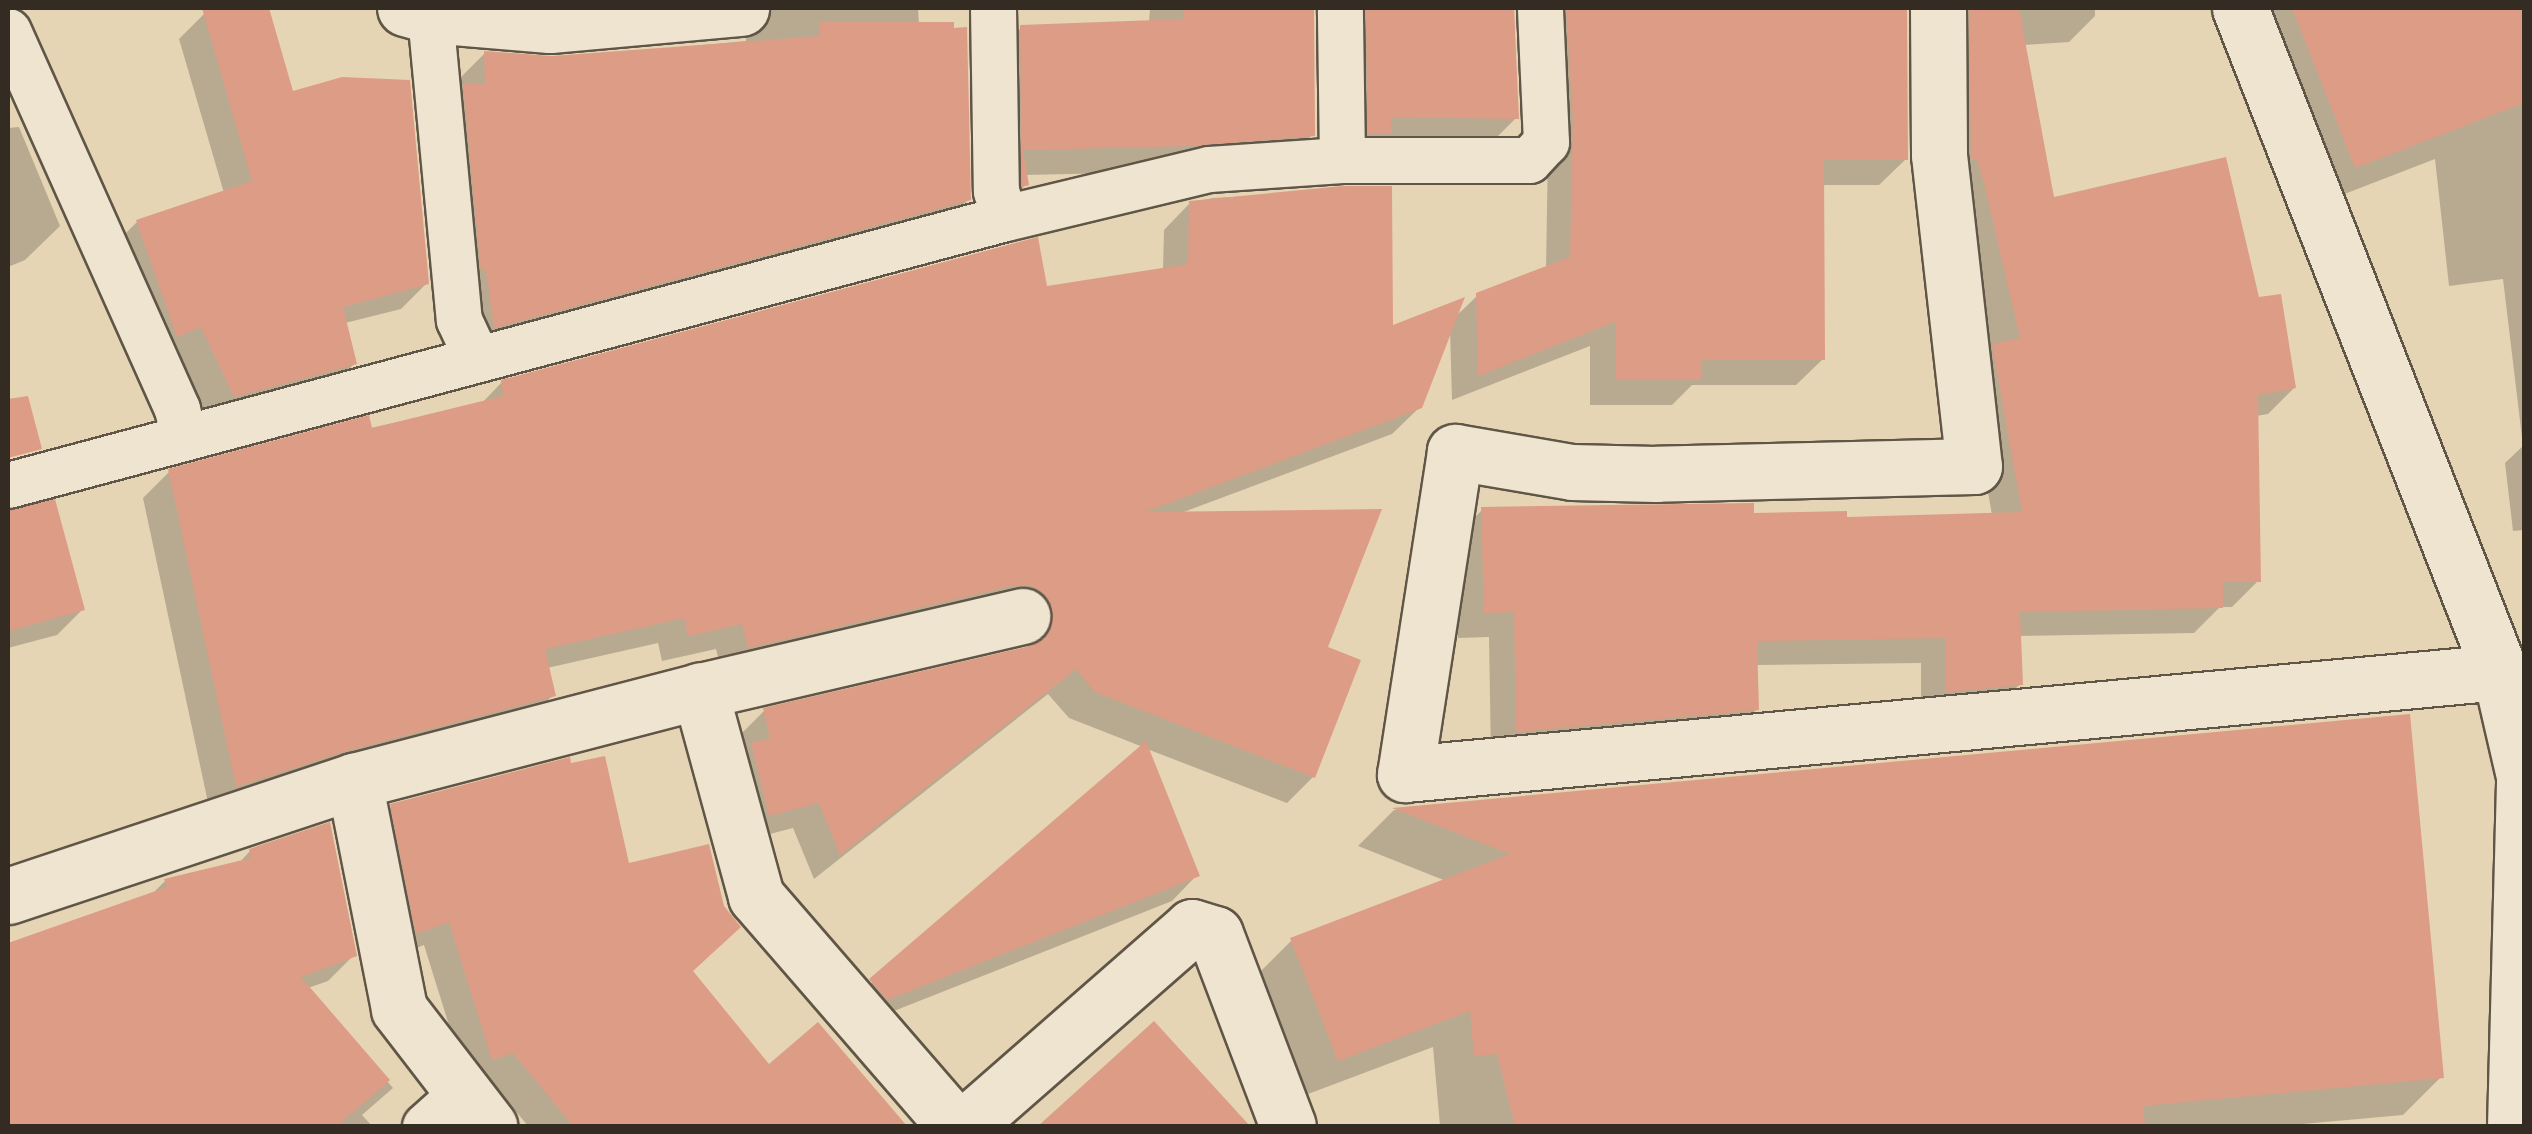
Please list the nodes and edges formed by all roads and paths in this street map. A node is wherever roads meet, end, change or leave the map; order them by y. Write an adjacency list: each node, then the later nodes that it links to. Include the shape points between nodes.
1 (741, 8): 7 (street, via 550,25)
2 (993, 8): 10 (lane, via 996,191)
3 (1340, 8): 9 (lane)
4 (1540, 8): 9 (lane, via 1546,142 1529,160)
5 (1938, 8): 15 (street, via 1939,155 1974,466 1572,472 1454,452 1405,774)
6 (2240, 8): 15 (street)
7 (418, 11): 11 (lane, via 459,320)
8 (8, 31): 12 (lane)
9 (1342, 160): 10 (lane, via 1209,169)
10 (1005, 218): 11 (lane)
11 (476, 356): 12 (lane)
12 (184, 436): 13 (lane)
13 (8, 485)
14 (1022, 616): 16 (street)
15 (2500, 672): 17 (street)
16 (700, 691): 18 (street); 21 (street, via 756,896)
17 (2524, 778): 24 (street)
18 (354, 780): 19 (street); 20 (street, via 398,1009)
19 (8, 896)
20 (459, 1115)
21 (956, 1126)
22 (965, 1126): 23 (street, via 1192,927 1214,934)
23 (1288, 1126)
24 (2515, 1126)

